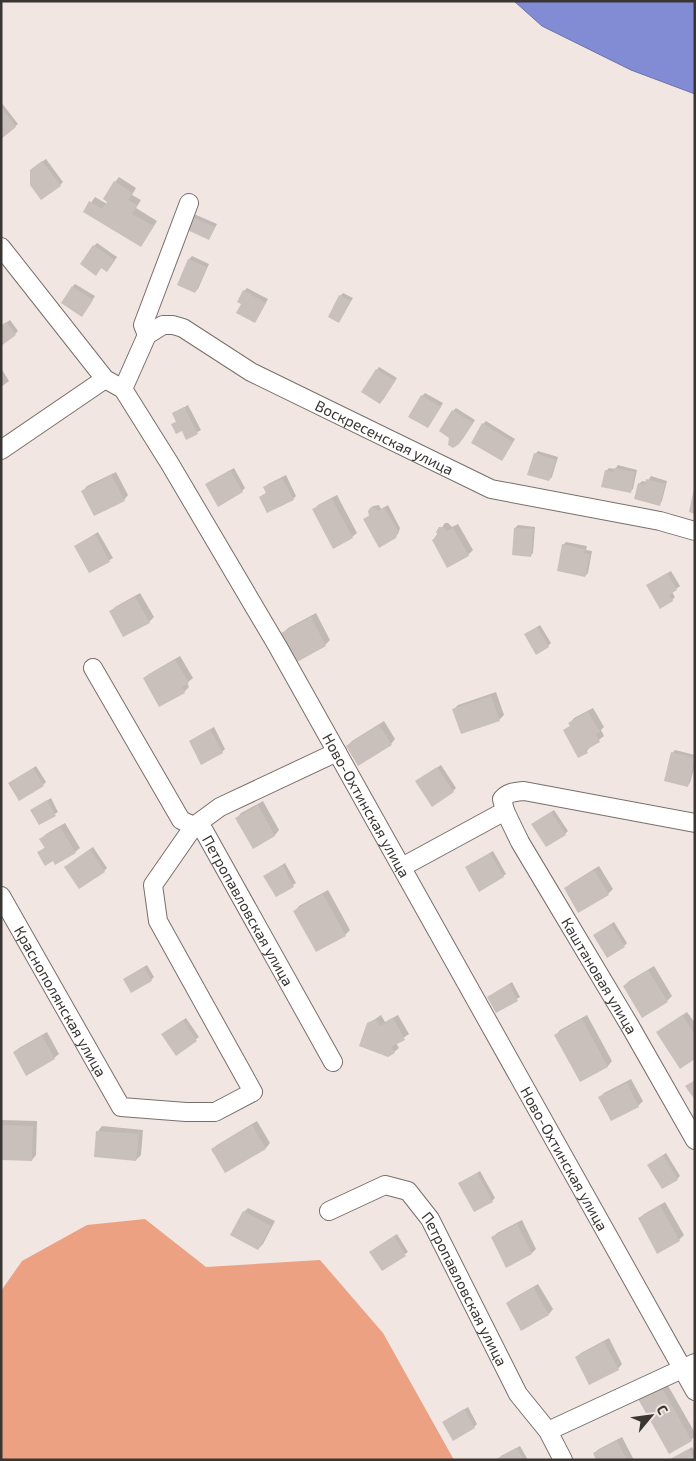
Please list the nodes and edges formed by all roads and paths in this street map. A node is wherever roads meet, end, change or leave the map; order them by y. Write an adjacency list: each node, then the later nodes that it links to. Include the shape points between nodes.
1 (189, 203): 3 (street, via 143,325)
2 (1, 247): 4 (street, Ново-Охтинская улица)
3 (147, 335): 5 (street); 7 (street, Воскресенская улица, via 163,325 182,328 251,372 491,489 660,521)
4 (105, 379): 5 (street, Ново-Охтинская улица); 6 (street)
5 (123, 389): 9 (street, Ново-Охтинская улица)
6 (1, 450)
7 (695, 532)
8 (93, 668): 12 (street, Петропавловская улица, via 181,820)
9 (337, 752): 12 (street, via 220,807); 13 (street, Ново-Охтинская улица)
10 (505, 812): 11 (street, via 502,799 514,792 524,792); 13 (street); 16 (street, Каштановая улица)
11 (695, 823)
12 (194, 826): 14 (street, Краснополянская улица, via 153,885 158,921 253,1092 215,1112 121,1107); 15 (street, Петропавловская улица, via 204,831)
13 (402, 867): 18 (street, Ново-Охтинская улица, via 482,1014)
14 (1, 896)
15 (333, 1062)
16 (695, 1140)
17 (330, 1211): 20 (street, Петропавловская улица, via 385,1185 408,1191 430,1219 518,1394)
18 (689, 1366): 19 (street, Ново-Охтинская улица); 20 (street)
19 (695, 1391)
20 (548, 1431): 21 (street, Петропавловская улица)
21 (562, 1460)

